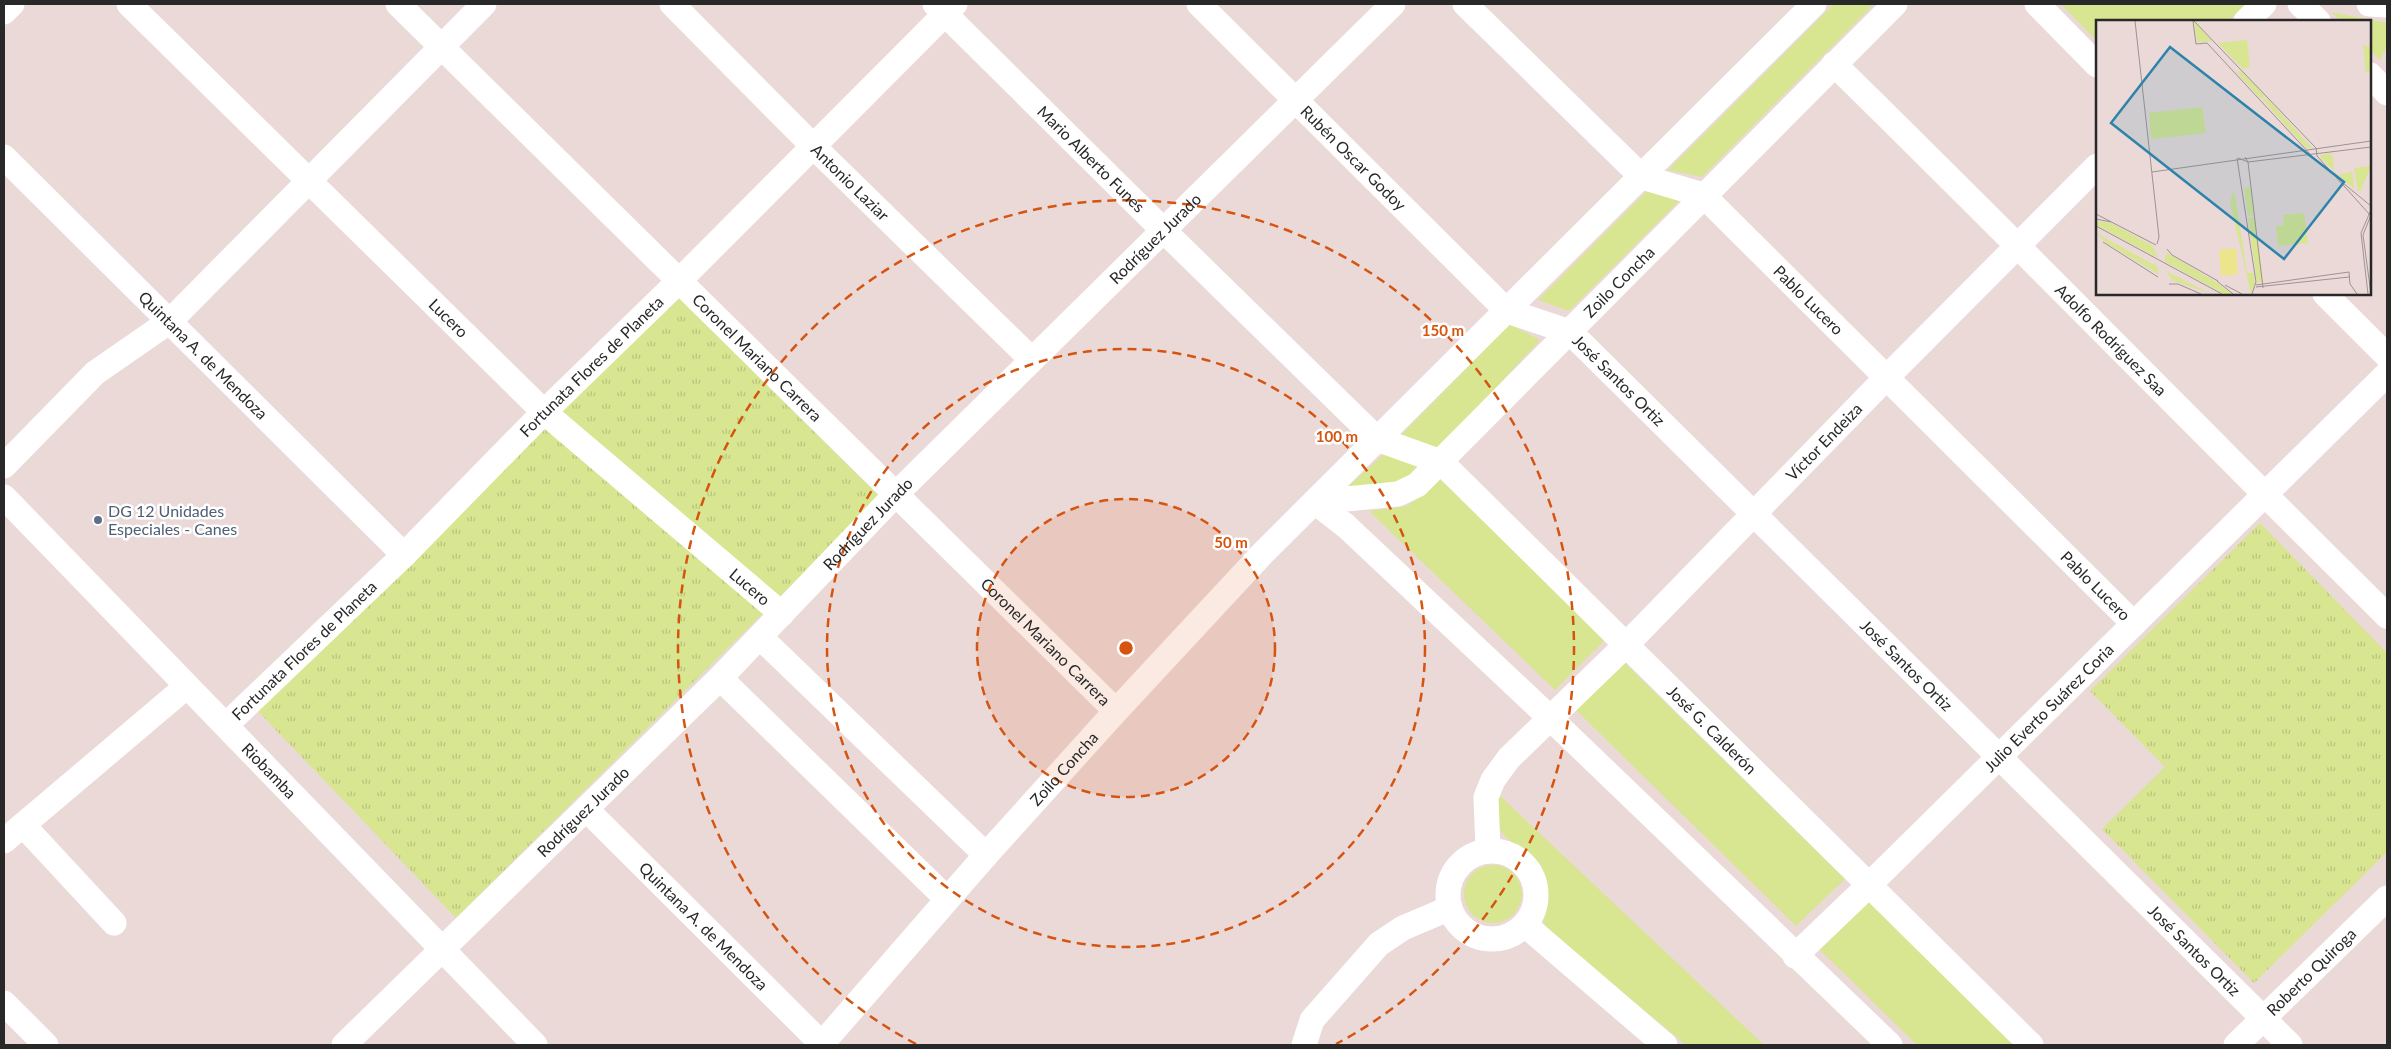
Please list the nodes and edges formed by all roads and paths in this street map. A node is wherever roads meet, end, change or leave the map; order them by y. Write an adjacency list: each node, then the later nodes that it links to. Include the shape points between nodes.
1 (12, 4): 15 (street)
2 (129, 4): 26 (street, Lucero)
3 (398, 4): 18 (street, Coronel Mariano Carrera)
4 (484, 4): 18 (street)
5 (672, 4): 22 (street, Antonio Laziar)
6 (1199, 4): 21 (street, Rubén Oscar Godoy)
7 (1393, 4): 21 (street, Rodríguez Jurado)
8 (1465, 4): 25 (street, Pablo Lucero)
9 (1814, 4): 25 (street, Zoilo Concha)
10 (1895, 4): 19 (street, Zoilo Concha)
11 (2037, 4): 20 (street)
12 (2264, 4): 16 (street)
13 (2300, 4): 17 (street)
14 (945, 7): 22 (street, Fortunata Flores de Planeta); 28 (street, Mario Alberto Funes)
15 (4, 12)
16 (2247, 20)
17 (2317, 20)
18 (441, 47): 26 (street); 30 (street, Coronel Mariano Carrera)
19 (1834, 64): 27 (street, Zoilo Concha); 29 (street, Adolfo Rodríguez Saa)
20 (2096, 64)
21 (1294, 101): 28 (street, Rodríguez Jurado); 32 (street, Rubén Oscar Godoy)
22 (813, 146): 30 (street, Fortunata Flores de Planeta); 36 (street, Antonio Laziar)
23 (4, 157): 33 (street, Quintana A. de Mendoza)
24 (2096, 167): 29 (street, Víctor Endeiza)
25 (1642, 177): 27 (street, Pablo Lucero); 32 (street, Zoilo Concha)
26 (309, 180): 33 (street); 39 (street, Lucero)
27 (1703, 195): 34 (street, Zoilo Concha); 38 (street, Pablo Lucero)
28 (1162, 230): 36 (street, Rodríguez Jurado); 40 (street, Mario Alberto Funes)
29 (2019, 245): 38 (street, Víctor Endeiza); 44 (street, Adolfo Rodríguez Saa)
30 (679, 281): 39 (street, Fortunata Flores de Planeta); 43 (street, Coronel Mariano Carrera)
31 (2326, 295): 35 (street)
32 (1507, 311): 34 (street, José Santos Ortiz); 40 (street, Zoilo Concha)
33 (170, 321): 42 (street, via 96,373); 48 (street, Quintana A. de Mendoza)
34 (1570, 332): 41 (street, Zoilo Concha); 47 (street, José Santos Ortiz)
35 (2387, 356)
36 (1031, 359): 43 (street, Rodríguez Jurado)
37 (2387, 374): 44 (street, Julio Everto Suárez Coria)
38 (1887, 377): 47 (street, Víctor Endeiza); 51 (street, Pablo Lucero)
39 (544, 412): 48 (street, Fortunata Flores de Planeta); 49 (street, Lucero)
40 (1377, 439): 41 (street, José G. Calderón); 46 (street, Zoilo Concha)
41 (1441, 462): 46 (street, Zoilo Concha, via 1417,485 1398,494); 53 (street, José G. Calderón)
42 (4, 466)
43 (896, 494): 49 (street, Rodríguez Jurado); 56 (street, Coronel Mariano Carrera)
44 (2264, 494): 50 (street, Adolfo Rodríguez Saa); 51 (street, Julio Everto Suárez Coria)
45 (4, 497): 55 (street, Riobamba)
46 (1315, 502): 56 (street, Zoilo Concha, via 1262,554); 57 (street, via 1346,526)
47 (1754, 513): 53 (street, Víctor Endeiza); 59 (street, José Santos Ortiz)
48 (404, 555): 58 (street, Fortunata Flores de Planeta)
49 (782, 614): 52 (street, Rodríguez Jurado)
50 (2387, 616)
51 (2134, 624): 59 (street, Julio Everto Suárez Coria)
52 (760, 637): 54 (street, Rodríguez Jurado); 64 (street)
53 (1626, 644): 57 (street, Víctor Endeiza); 65 (street, José G. Calderón)
54 (720, 678): 60 (street, Rodríguez Jurado); 67 (street)
55 (187, 686): 58 (street, Riobamba); 61 (street)
56 (1116, 711): 64 (street, Zoilo Concha)
57 (1549, 717): 63 (street, Víctor Endeiza, via 1509,758 1493,780 1486,797); 72 (street)
58 (226, 725): 71 (street, Riobamba)
59 (1998, 758): 65 (street, Julio Everto Suárez Coria); 74 (street, José Santos Ortiz)
60 (586, 809): 71 (street, Rodríguez Jurado); 78 (street, Quintana A. de Mendoza)
61 (23, 825): 62 (street); 69 (street)
62 (4, 841)
63 (1488, 850): 68 (street, via 1464,860 1456,870 1450,882); 70 (street, via 1514,856 1532,875 1537,901)
64 (986, 855): 67 (street, Zoilo Concha)
65 (1868, 886): 72 (street, Julio Everto Suárez Coria); 82 (street, José G. Calderón)
66 (2387, 898): 74 (street, Roberto Quiroga)
67 (947, 899): 78 (street, Zoilo Concha)
68 (1450, 908): 70 (street, via 1465,930 1490,939 1503,938); 79 (street, via 1403,928 1379,944 1312,1020)
69 (114, 923)
70 (1526, 924): 80 (street)
71 (441, 950): 76 (street, Rodríguez Jurado); 77 (street, Riobamba)
72 (1795, 956): 81 (street)
73 (4, 1003): 75 (street)
74 (2262, 1018): 83 (street, Roberto Quiroga); 84 (street, José Santos Ortiz)
75 (46, 1045)
76 (344, 1045)
77 (535, 1045)
78 (821, 1045)
79 (1304, 1045)
80 (1664, 1045)
81 (1890, 1045)
82 (2030, 1045)
83 (2236, 1045)
84 (2290, 1045)

